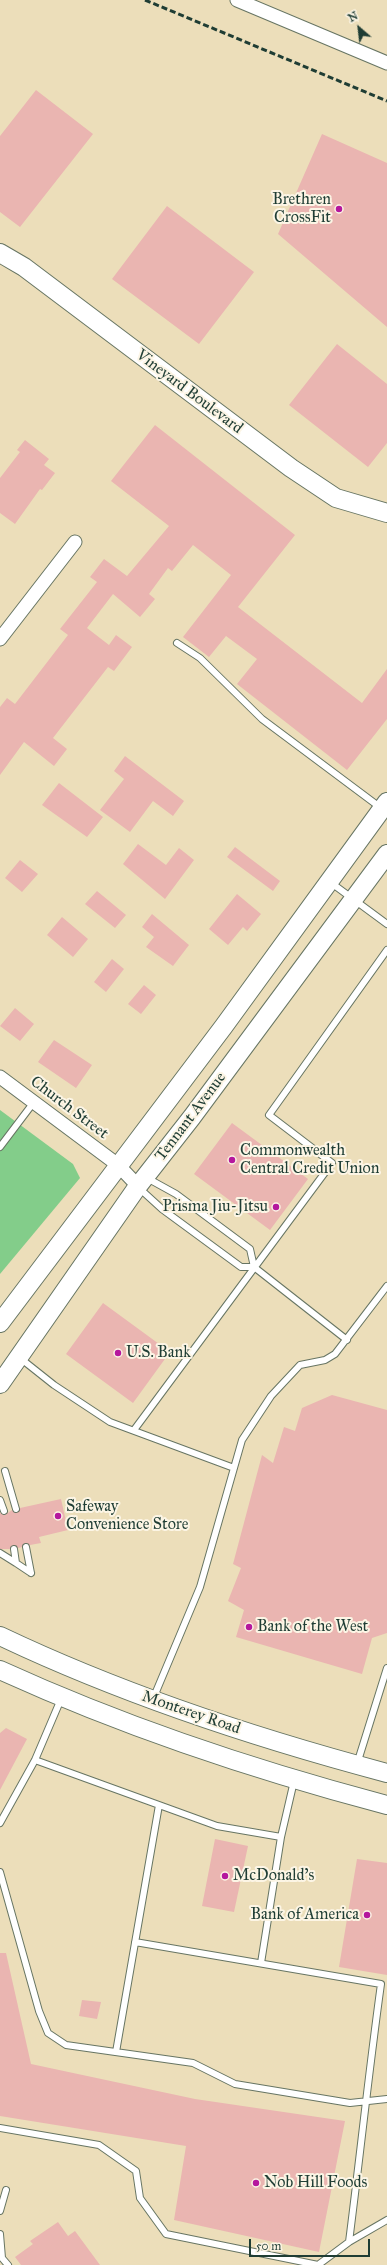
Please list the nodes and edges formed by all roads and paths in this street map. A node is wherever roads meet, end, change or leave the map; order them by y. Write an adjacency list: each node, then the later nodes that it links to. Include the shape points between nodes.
1 (237, 0): 2 (street)
2 (387, 63)
3 (0, 253): 4 (main road, Vineyard Boulevard, via 24,267 291,468 336,498)
4 (387, 513)
5 (75, 542): 6 (street)
6 (0, 639)
7 (177, 644): 8 (lane, via 200,658 262,719)
8 (385, 806): 10 (main road, Tennant Avenue)
9 (387, 854): 11 (main road, Tennant Avenue)
10 (329, 881): 11 (lane); 17 (main road, Tennant Avenue, via 224,1026)
11 (354, 899): 12 (lane); 18 (main road, Tennant Avenue)
12 (387, 924)
13 (387, 950): 19 (lane, via 269,1115 332,1163)
14 (0, 1077): 15 (street, Church Street)
15 (34, 1102): 16 (lane); 17 (street, Church Street)
16 (0, 1147)
17 (118, 1165): 18 (street, Church Street); 21 (main road, Tennant Avenue)
18 (142, 1182): 19 (lane, via 162,1209 241,1267); 19 (lane, via 176,1194 250,1249); 23 (main road, Tennant Avenue)
19 (254, 1267): 22 (lane); 25 (lane)
20 (387, 1286): 22 (lane)
21 (0, 1323)
22 (347, 1340): 26 (lane, via 335,1354 325,1360 300,1365 271,1396 242,1440)
23 (19, 1358): 24 (main road, Tennant Avenue); 25 (lane, via 110,1422)
24 (0, 1384)
25 (134, 1430): 26 (lane)
26 (234, 1468): 39 (lane, via 200,1587)
27 (0, 1477): 29 (lane, via 5,1471)
28 (0, 1500): 30 (lane)
29 (16, 1509)
30 (4, 1511)
31 (26, 1546): 34 (lane, via 31,1573)
32 (14, 1549): 34 (lane)
33 (0, 1552): 34 (lane)
34 (16, 1563)
35 (0, 1636): 39 (main road, Monterey Road, via 102,1681)
36 (387, 1668): 41 (lane)
37 (0, 1670): 38 (main road, Monterey Road)
38 (62, 1697): 40 (lane); 43 (main road, Monterey Road, via 195,1749)
39 (153, 1700): 41 (main road, Monterey Road, via 260,1737)
40 (35, 1760): 45 (lane); 46 (lane)
41 (357, 1765): 42 (main road, Monterey Road)
42 (387, 1773)
43 (294, 1779): 44 (main road, Monterey Road); 47 (lane)
44 (387, 1804)
45 (159, 1805): 47 (lane, via 217,1826); 49 (lane)
46 (0, 1823)
47 (281, 1837): 50 (lane)
48 (0, 1872): 51 (lane, via 39,2011 48,2033 66,2045)
49 (135, 1942): 50 (lane); 51 (lane)
50 (261, 1963): 53 (lane, via 381,1984)
51 (116, 2052): 53 (lane, via 194,2063 235,2084 350,2103)
52 (387, 2099): 53 (lane)
53 (364, 2102): 59 (lane)
54 (0, 2128): 59 (lane, via 99,2145 136,2171 140,2198 166,2234 318,2265)
55 (6, 2190): 56 (lane)
56 (0, 2211)
57 (387, 2220): 59 (lane)
58 (0, 2234): 60 (lane, via 2,2258)
59 (349, 2242)
60 (8, 2265)

